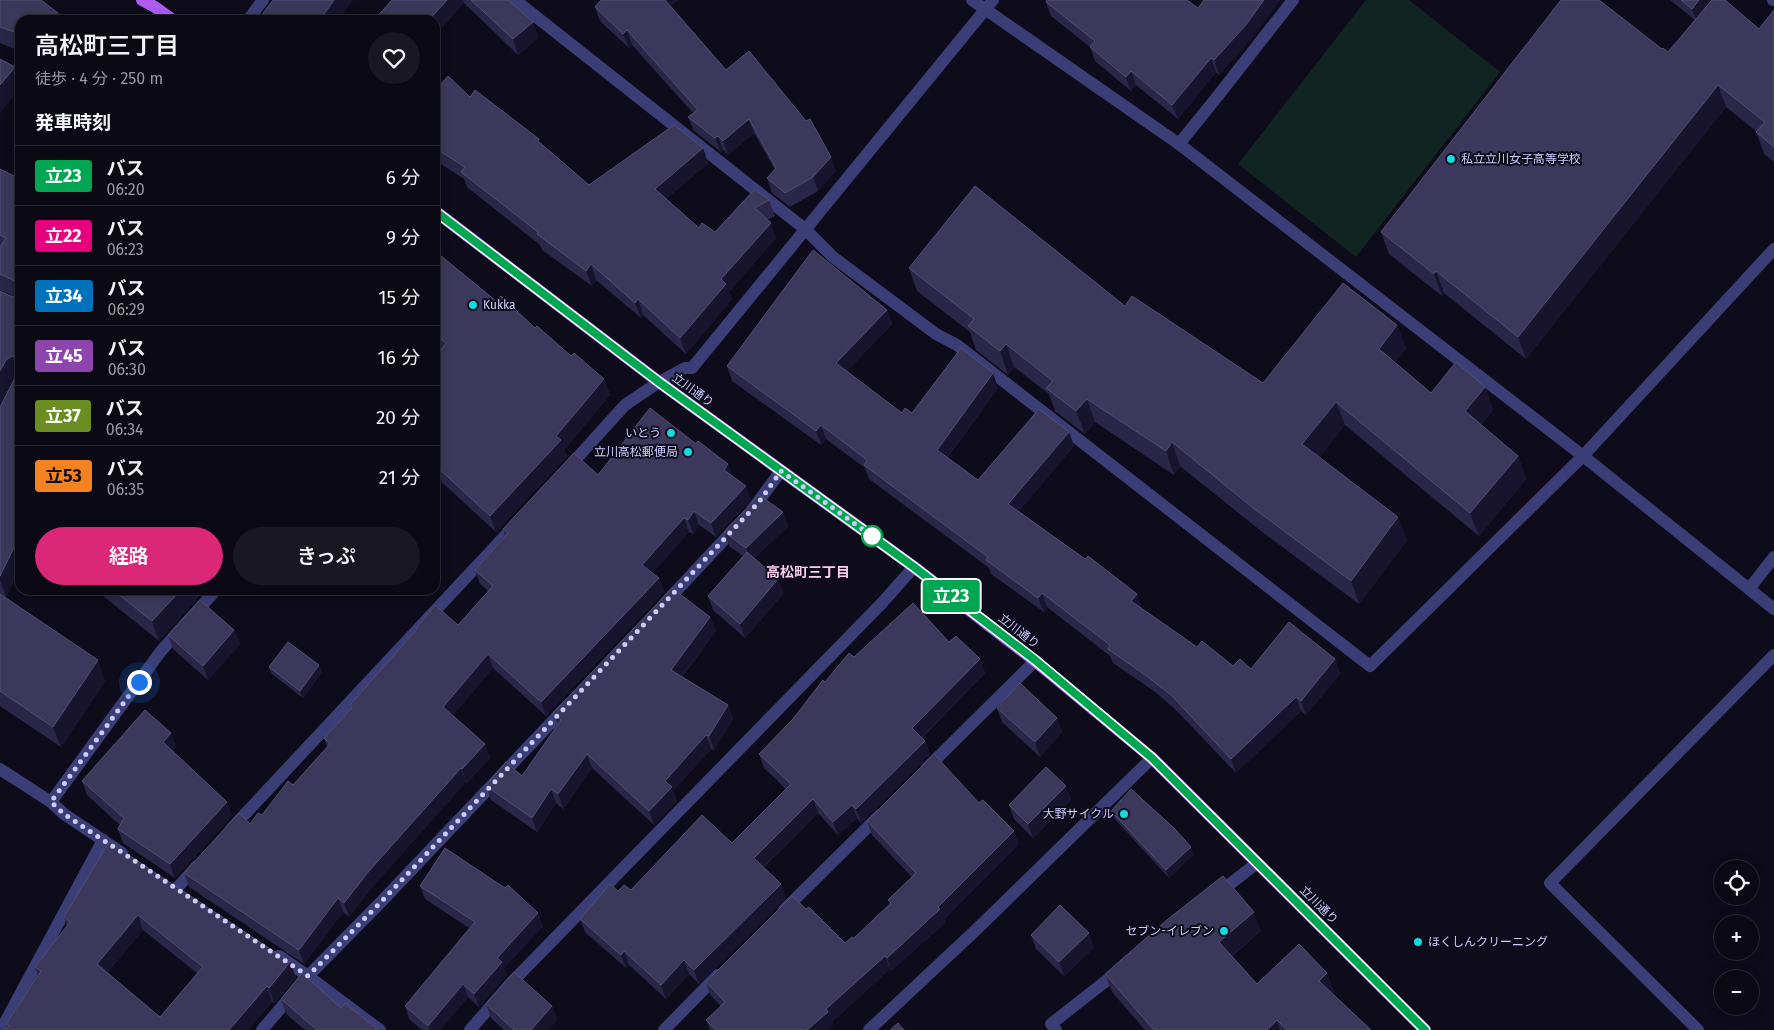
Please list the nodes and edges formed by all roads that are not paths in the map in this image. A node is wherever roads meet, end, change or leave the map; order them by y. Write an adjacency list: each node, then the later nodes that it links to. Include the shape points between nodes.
1 (142, 0): 8 (main road)
2 (263, 0): 9 (street)
3 (515, 0): 12 (street)
4 (972, 0): 7 (street)
5 (993, 0): 7 (street)
6 (1293, 0): 10 (street)
7 (984, 10): 10 (street); 12 (street)
8 (166, 15)
9 (252, 15)
10 (1179, 144): 15 (street)
11 (440, 215): 14 (main road, 立川通り)
12 (805, 229): 14 (street, via 692,368 685,368); 15 (street, via 833,257 936,334 957,344 1370,666)
13 (1774, 249): 15 (street)
14 (659, 382): 16 (main road, 立川通り); 17 (street, via 625,406)
15 (1583, 456): 21 (street)
16 (781, 471): 20 (main road, 立川通り); 24 (street, via 759,502)
17 (562, 475)
18 (523, 517): 33 (street)
19 (1774, 557): 21 (street)
20 (914, 567): 26 (main road, 立川通り); 48 (street, via 511,983)
21 (1749, 589): 23 (street)
22 (212, 595): 31 (street, via 161,652)
23 (1774, 609)
24 (654, 615)
25 (1774, 655): 53 (street, via 1550,883)
26 (1035, 660): 28 (main road, 立川通り); 30 (street)
27 (579, 694): 44 (street)
28 (1152, 758): 37 (main road, 立川通り); 50 (street)
29 (0, 769): 31 (street)
30 (915, 779)
31 (51, 802): 34 (street)
32 (887, 807): 40 (street)
33 (223, 838)
34 (104, 840): 36 (street); 45 (street)
35 (203, 859): 38 (street)
36 (136, 861)
37 (1257, 863): 39 (street); 52 (main road, 立川通り)
38 (177, 888)
39 (1202, 906)
40 (775, 918)
41 (267, 948): 44 (street)
42 (1127, 965): 51 (street, via 1051,1024)
43 (726, 967): 49 (street)
44 (308, 976): 46 (street); 47 (street)
45 (1, 1030)
46 (262, 1030)
47 (380, 1030)
48 (470, 1030)
49 (664, 1030)
50 (869, 1030)
51 (1056, 1030)
52 (1425, 1030)
53 (1698, 1030)

